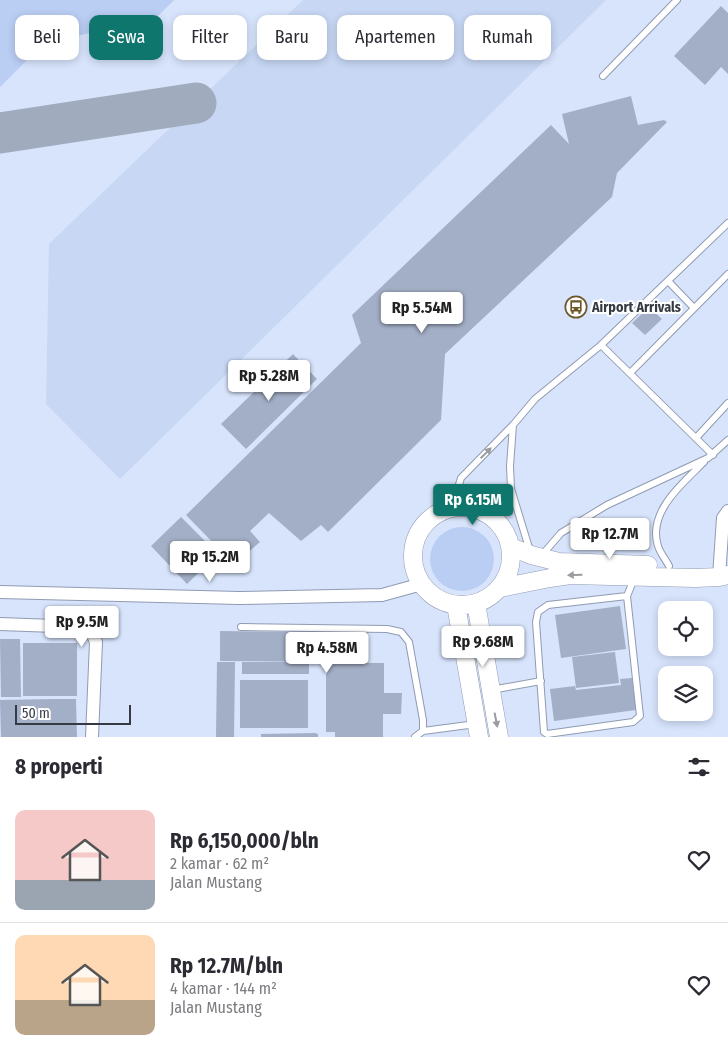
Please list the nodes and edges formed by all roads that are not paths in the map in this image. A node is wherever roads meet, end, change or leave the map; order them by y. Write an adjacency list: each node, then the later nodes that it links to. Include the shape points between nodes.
1 (677, 0): 2 (lane)
2 (603, 76)
3 (728, 223): 5 (lane)
4 (728, 274): 6 (lane)
5 (668, 281): 6 (lane); 7 (lane)
6 (694, 308): 8 (lane)
7 (601, 345): 8 (lane); 10 (lane, via 535,399)
8 (630, 373): 11 (lane)
9 (728, 403): 11 (lane)
10 (514, 425): 14 (lane, one-way to 10, via 461,478); 17 (lane, via 511,488)
11 (696, 438): 13 (lane)
12 (728, 440): 13 (lane)
13 (711, 456): 17 (lane, via 607,504 561,533); 18 (lane, via 681,485 658,518 658,547)
14 (452, 507): 16 (main road, via 484,512 500,525); 21 (main road, via 427,522 416,541 414,563)
15 (728, 511): 19 (street, via 723,518)
16 (512, 547): 17 (main road); 22 (main road, via 509,572)
17 (535, 556): 18 (main road, via 559,562)
18 (669, 566): 19 (main road)
19 (724, 571): 20 (main road)
20 (635, 577): 22 (main road, one-way to 22, via 570,575); 24 (lane)
21 (422, 584): 23 (street, via 382,595 239,598); 26 (main road, via 436,598)
22 (500, 588): 25 (main road)
23 (0, 592)
24 (628, 596): 29 (lane, via 548,604 542,608 536,622); 29 (lane, via 640,710 638,719 547,734 544,732)
25 (476, 603): 26 (main road); 30 (main road)
26 (456, 605): 32 (main road)
27 (0, 624): 33 (street, via 82,626 92,633 96,642)
28 (241, 626): 31 (lane, via 388,629 401,632 408,642)
29 (541, 680): 30 (lane)
30 (490, 691): 35 (main road, one-way to 35)
31 (423, 730): 32 (lane); 34 (lane)
32 (477, 731)
33 (92, 737)
34 (415, 737)
35 (499, 737)

